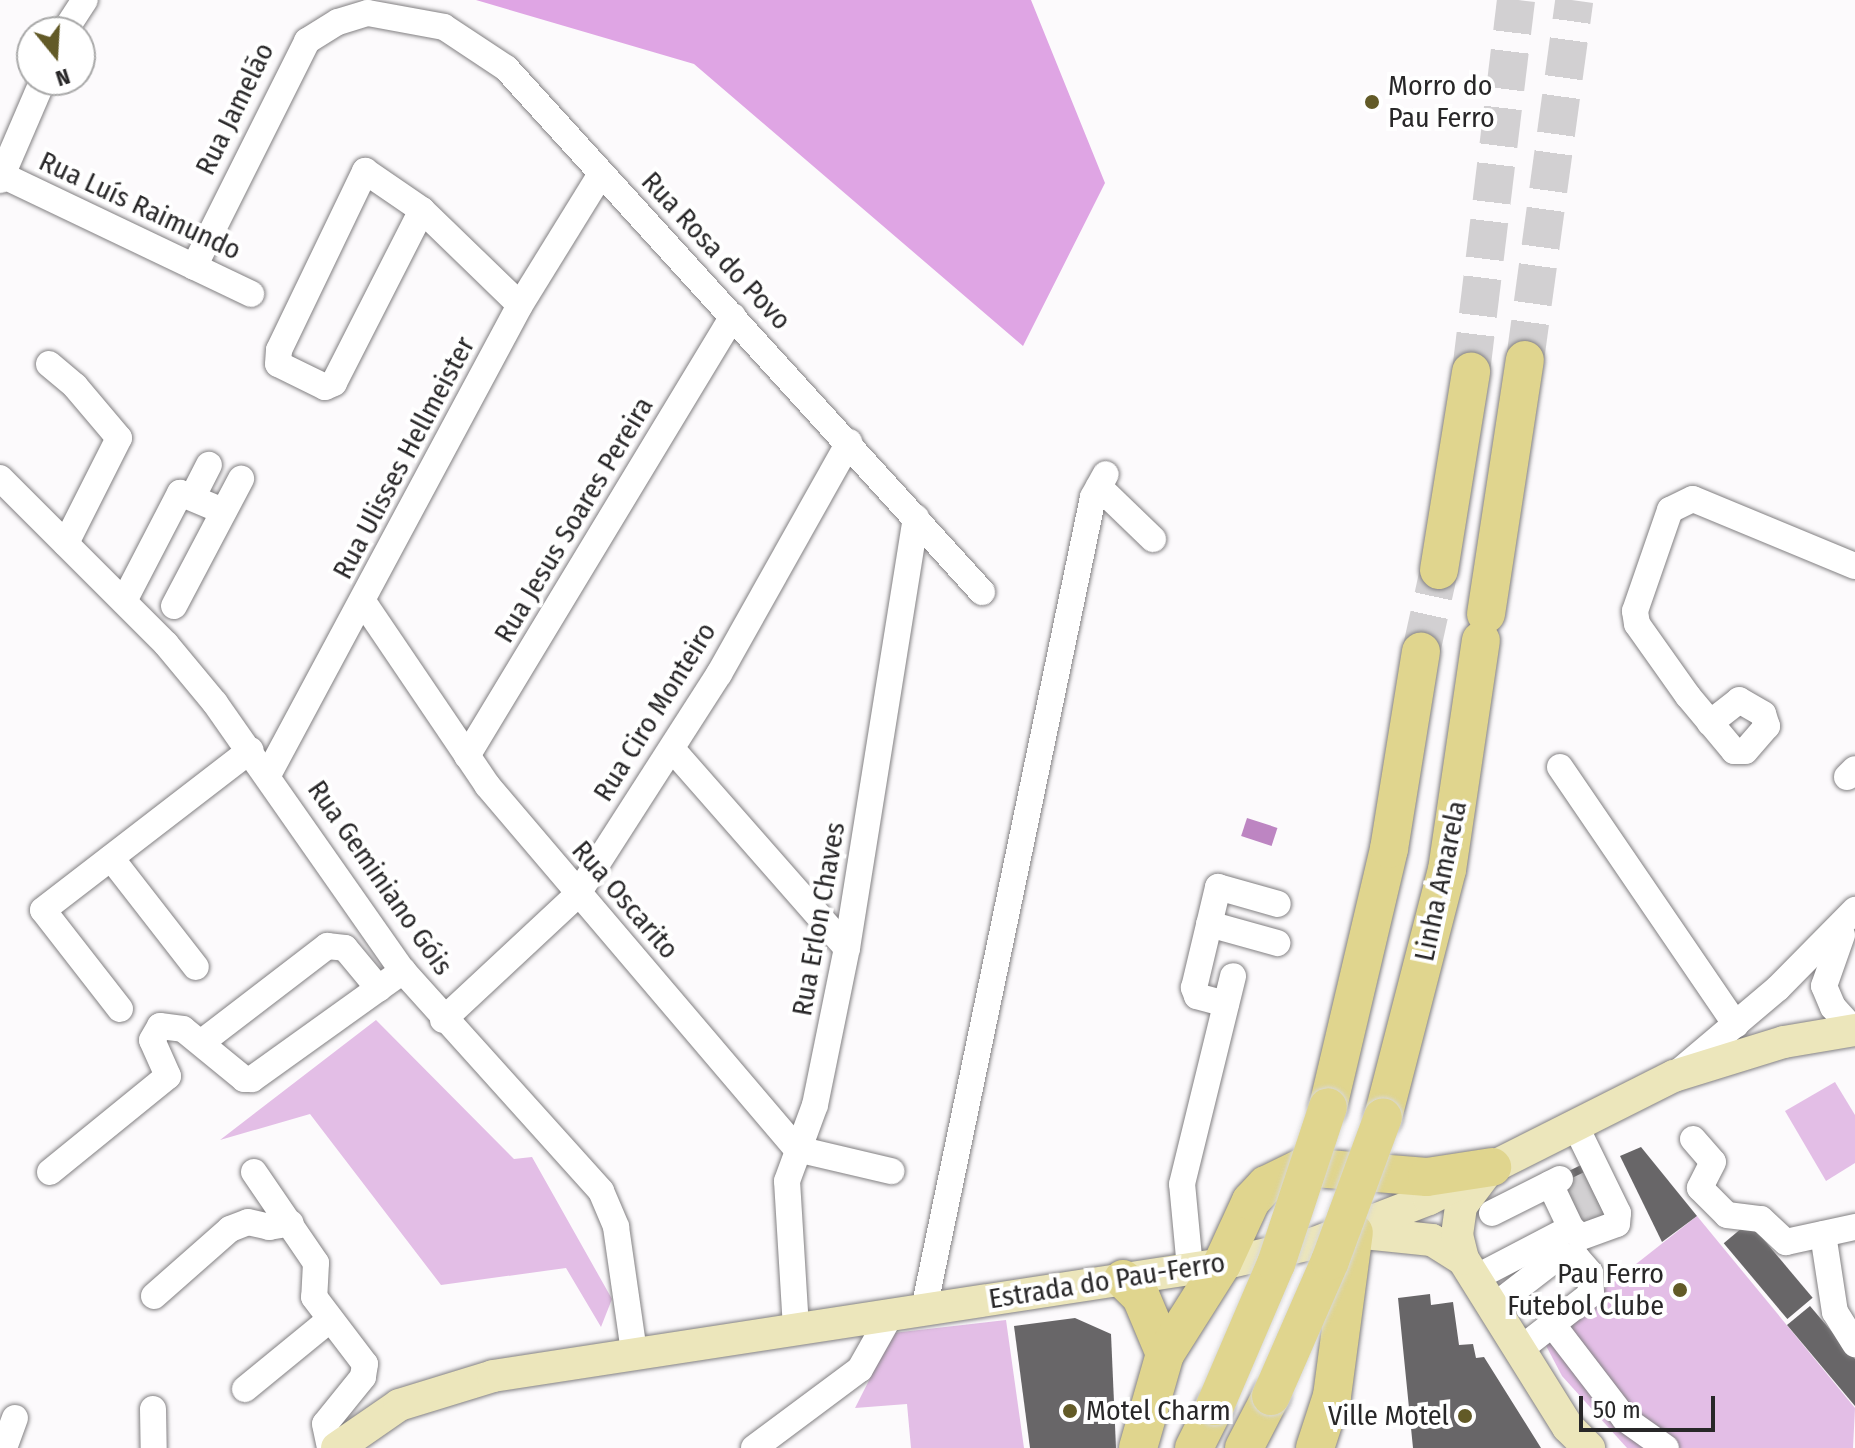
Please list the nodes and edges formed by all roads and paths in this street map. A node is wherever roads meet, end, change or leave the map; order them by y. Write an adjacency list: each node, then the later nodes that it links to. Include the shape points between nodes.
1 (368, 13): 3 (street, Rua Rosa do Povo, via 444,27 475,43 506,68); 6 (street, Rua Jamelão, via 317,33 299,49)
2 (36, 96): 4 (street)
3 (601, 174): 8 (street, Rua Ulisses Hellmeister); 9 (street, Rua Rosa do Povo)
4 (1, 177): 6 (street, Rua Luís Raimundo)
5 (422, 210): 5 (street, via 375,173 360,175 279,350 278,364 325,387 334,383); 8 (street)
6 (194, 267): 7 (street, Rua Luís Raimundo)
7 (251, 294)
8 (520, 305): 26 (street, Rua Ulisses Hellmeister)
9 (733, 316): 13 (street, Rua Rosa do Povo); 32 (street, Rua Jesus Soares Pereira)
10 (1525, 360): 90 (highway, Linha Amarela, bridge, via 1447,870 1383,1117 1330,1261)
11 (49, 364): 21 (street, via 119,438)
12 (1471, 372): 23 (highway)
13 (849, 442): 19 (street, Rua Rosa do Povo); 30 (street, Rua Ciro Monteiro)
14 (209, 465): 17 (street)
15 (0, 478): 21 (street, Rua Geminiano Góis)
16 (241, 479): 18 (street)
17 (193, 496): 18 (street); 25 (street, via 177,495)
18 (223, 511): 27 (street)
19 (916, 518): 24 (street, Rua Rosa do Povo); 41 (street, Rua Erlon Chaves)
20 (1153, 539): 70 (street, via 1102,480)
21 (66, 543): 25 (street, Rua Geminiano Góis)
22 (1855, 566): 29 (street, via 1693,499 1670,510 1635,611 1643,635)
23 (1439, 570)
24 (982, 592)
25 (124, 601): 31 (street, Rua Geminiano Góis)
26 (364, 603): 32 (street, Rua Oscarito); 34 (street, Rua Ulisses Hellmeister)
27 (174, 606)
28 (1421, 652): 89 (highway, Linha Amarela, bridge, via 1389,849 1328,1107 1276,1264)
29 (1710, 723)
30 (672, 749): 36 (street, Rua Ciro Monteiro); 41 (street)
31 (251, 750): 34 (street, Rua Geminiano Góis); 35 (street)
32 (467, 756): 36 (street, Rua Oscarito)
33 (1560, 767): 49 (street)
34 (268, 775): 43 (street, Rua Geminiano Góis)
35 (111, 858): 42 (street); 47 (street, via 43,910)
36 (577, 895): 48 (street, Rua Ciro Monteiro); 55 (street, Rua Oscarito)
37 (1278, 904): 39 (street, via 1218,887)
38 (1854, 912): 49 (street); 50 (street, via 1824,986 1833,1007)
39 (1209, 924): 40 (street); 46 (street, via 1194,993)
40 (1277, 943)
41 (847, 948): 55 (street, Rua Erlon Chaves, via 815,1105)
42 (196, 967)
43 (403, 971): 45 (street); 48 (street, Rua Geminiano Góis)
44 (1233, 976): 46 (street)
45 (379, 989): 51 (street, via 252,1079 244,1079); 51 (street, via 345,948 327,946)
46 (1226, 1004): 65 (street, via 1182,1184)
47 (120, 1009)
48 (443, 1020): 77 (street, Rua Geminiano Góis, via 601,1191 616,1227)
49 (1736, 1025): 52 (street)
50 (1854, 1030): 52 (main road, Estrada do Pau-Ferro, via 1784,1042)
51 (202, 1042): 58 (street, via 183,1029 160,1026 152,1040 168,1076)
52 (1674, 1076): 53 (main road, Estrada do Pau-Ferro)
53 (1575, 1125): 56 (main road, Estrada do Pau-Ferro); 60 (street)
54 (1693, 1139): 64 (street, via 1713,1162 1700,1188 1727,1215 1761,1219 1786,1242)
55 (797, 1149): 57 (street); 73 (street, Rua Erlon Chaves, via 786,1189)
56 (1494, 1166): 60 (street, via 1503,1207); 63 (main road, Estrada do Pau-Ferro); 65 (highway, via 1427,1177 1303,1167 1281,1175 1251,1201); 66 (main road, via 1461,1206 1457,1235)
57 (891, 1171)
58 (50, 1172)
59 (254, 1172): 61 (street)
60 (1579, 1193): 66 (street)
61 (291, 1223): 68 (street, via 269,1227 248,1222 230,1229); 72 (street, via 316,1263 314,1297)
62 (1855, 1227): 64 (street)
63 (1354, 1232): 65 (main road, Estrada do Pau-Ferro); 66 (main road, via 1432,1240); 91 (highway, via 1332,1396)
64 (1823, 1234): 75 (street, via 1838,1322)
65 (1206, 1266): 67 (main road, Estrada do Pau-Ferro); 78 (highway)
66 (1469, 1268): 69 (main road)
67 (1123, 1279): 70 (main road, Estrada do Pau-Ferro); 78 (highway, via 1148,1310)
68 (154, 1296)
69 (1493, 1307): 76 (main road); 76 (street, via 1559,1256 1577,1258 1590,1273 1591,1294)
70 (924, 1309): 71 (main road, Estrada do Pau-Ferro)
71 (891, 1314): 73 (main road, Estrada do Pau-Ferro); 87 (street, via 860,1369)
72 (328, 1321): 79 (street); 85 (street, via 366,1370 325,1424)
73 (796, 1328): 77 (main road, Estrada do Pau-Ferro)
74 (1559, 1333): 82 (street, via 1625,1419)
75 (1855, 1344)
76 (1519, 1350): 92 (main road, via 1568,1427)
77 (634, 1352): 86 (main road, Estrada do Pau-Ferro, via 442,1389 399,1405)
78 (1165, 1354): 88 (highway)
79 (245, 1389)
80 (153, 1409): 84 (street)
81 (15, 1418): 83 (street)
82 (1654, 1445)
83 (4, 1448)
84 (154, 1448)
85 (330, 1448)
86 (337, 1448)
87 (754, 1448)
88 (1138, 1448)
89 (1194, 1448)
90 (1244, 1448)
91 (1315, 1448)
92 (1589, 1448)

